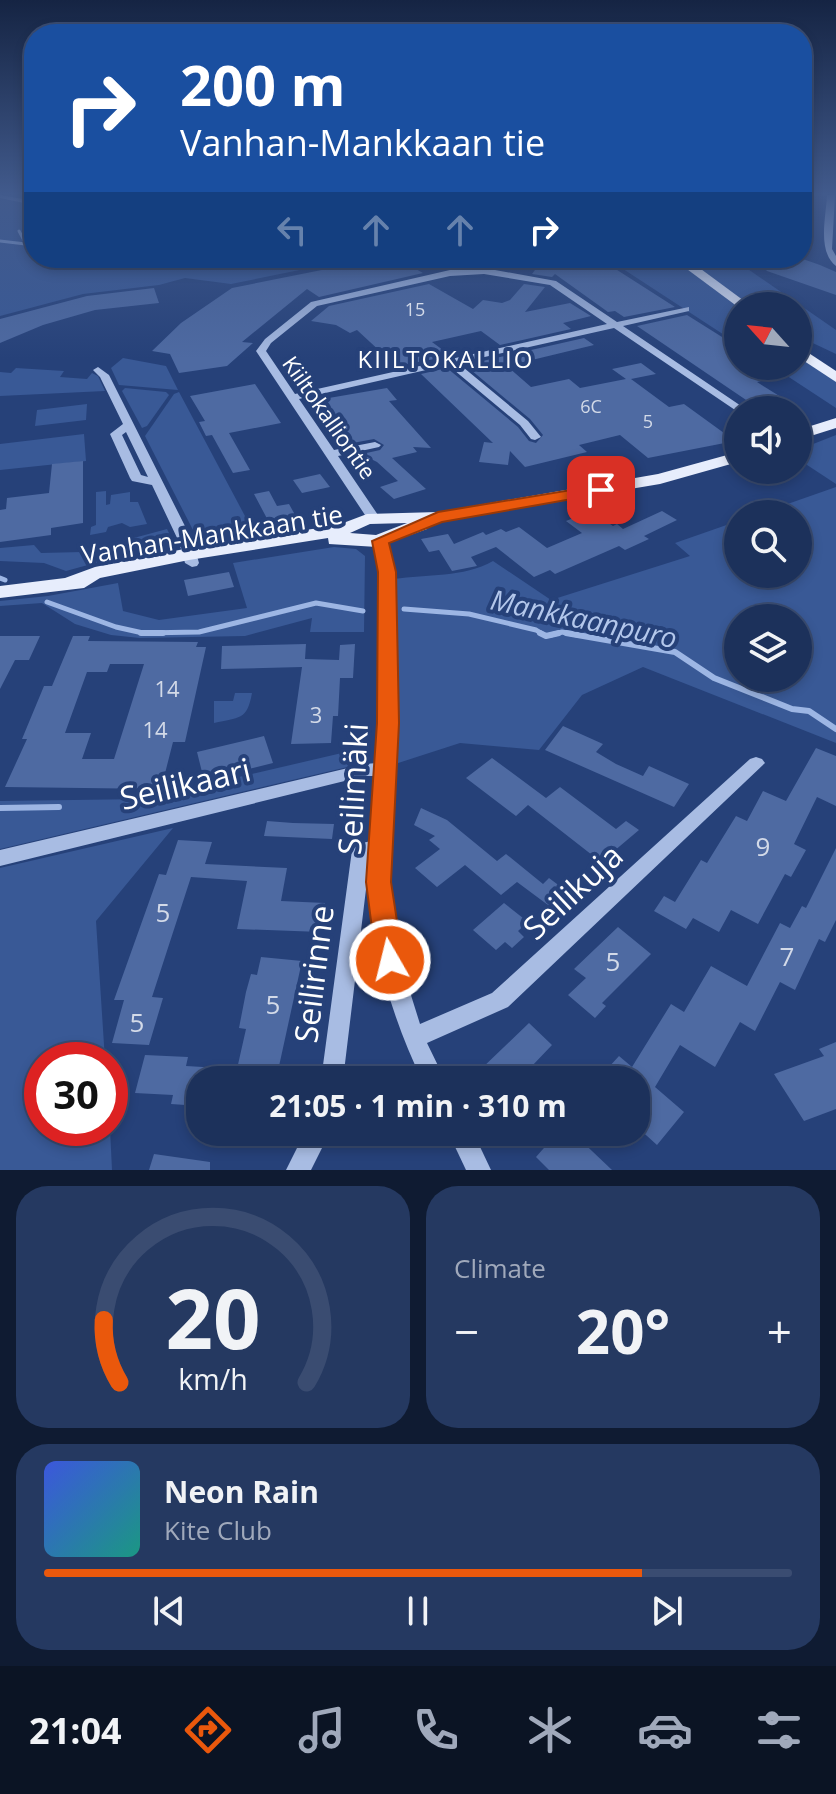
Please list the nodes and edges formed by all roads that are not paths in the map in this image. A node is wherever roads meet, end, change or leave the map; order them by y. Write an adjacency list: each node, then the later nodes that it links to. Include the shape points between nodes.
1 (692, 268): 2 (main road)
2 (725, 292)
3 (686, 309): 4 (street)
4 (613, 323): 7 (street); 11 (street, Kiiltokalliontie, via 553,283 472,270 314,304 261,351); 12 (street, Kiiltokalliontie)
5 (812, 348): 8 (main road)
6 (812, 360): 10 (main road)
7 (449, 361): 11 (street); 13 (street)
8 (836, 365)
9 (98, 370): 18 (street)
10 (836, 378)
11 (294, 397): 15 (street, Kiiltokalliontie)
12 (724, 398)
13 (535, 437)
14 (375, 445): 15 (street)
15 (332, 454): 17 (street, Kiiltokalliontie)
16 (724, 461): 17 (main road, Vanhan-Mankkaan tie, via 660,479)
17 (375, 529): 18 (main road, Vanhan-Mankkaan tie); 21 (street, Seilimäki, via 386,557 388,595)
18 (191, 558): 19 (main road, Vanhan-Mankkaan tie, via 93,582)
19 (0, 592)
20 (756, 763): 24 (street, Seilikuja, via 500,1000)
21 (385, 769): 22 (street, Seilimäki); 23 (street, Seilikaari)
22 (382, 846): 24 (street, Seilimäki, via 378,882 390,960); 25 (street, Seilirinne, via 361,850)
23 (0, 858)
24 (413, 1038): 26 (street, Seilimäki)
25 (334, 1066)
26 (427, 1066)
27 (311, 1146): 29 (street)
28 (467, 1146): 30 (street)
29 (298, 1170)
30 (479, 1170)

